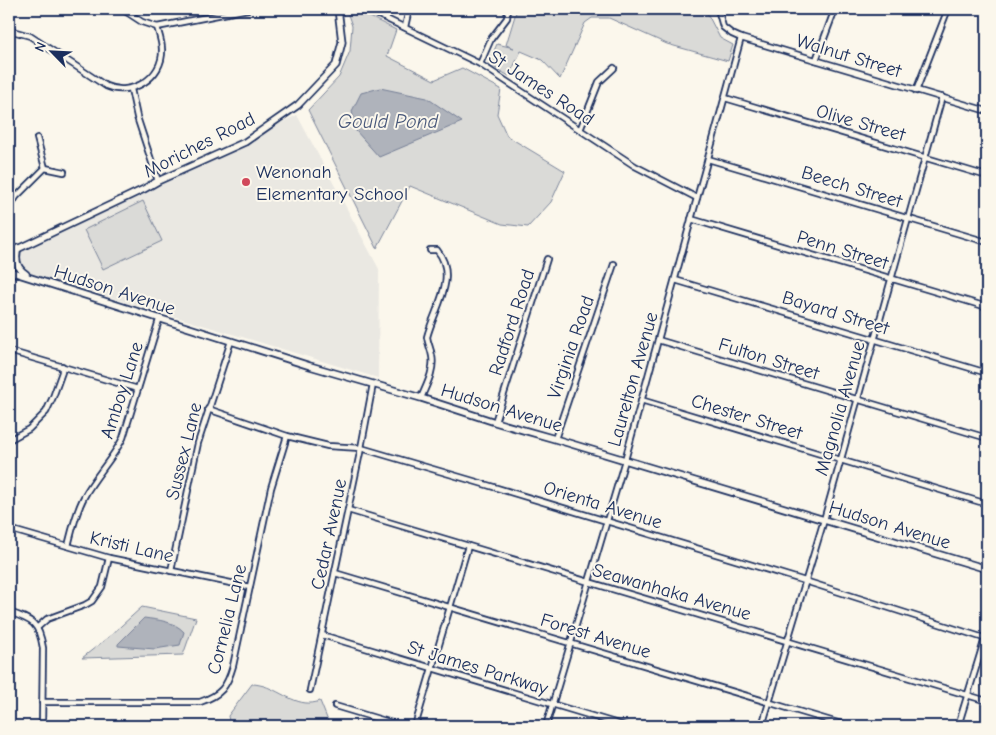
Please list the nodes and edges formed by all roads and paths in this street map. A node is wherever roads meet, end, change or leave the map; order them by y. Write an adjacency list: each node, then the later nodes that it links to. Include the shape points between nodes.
1 (122, 9): 11 (street)
2 (248, 9): 10 (street)
3 (338, 9): 30 (street, Moriches Road, via 342,42 336,65 298,105 245,142)
4 (366, 9): 12 (street, St James Road)
5 (409, 9): 12 (street)
6 (508, 9): 16 (street, via 507,18 491,39)
7 (718, 9): 14 (street, Walnut Street, via 723,27)
8 (835, 9): 15 (street)
9 (948, 9): 19 (street)
10 (234, 10): 11 (street)
11 (157, 27): 18 (street, via 162,52 159,64 144,83)
12 (405, 28): 16 (street, St James Road)
13 (9, 30): 18 (street, via 30,36 106,86)
14 (741, 38): 15 (street, Walnut Street); 21 (street, Laurelton Avenue)
15 (816, 60): 19 (street, Walnut Street)
16 (480, 64): 23 (street, St James Road)
17 (614, 68): 23 (street, via 600,82)
18 (131, 89): 30 (street)
19 (916, 91): 20 (street, Walnut Street)
20 (942, 97): 22 (street, Walnut Street); 25 (street, Magnolia Avenue)
21 (725, 98): 25 (street, Olive Street); 26 (street, Laurelton Avenue)
22 (987, 112)
23 (580, 130): 31 (street, St James Road, via 635,166)
24 (37, 138): 27 (street)
25 (925, 157): 29 (street, Olive Street); 33 (street, Magnolia Avenue)
26 (708, 159): 31 (street, Laurelton Avenue); 33 (street, Beech Street)
27 (45, 168): 28 (street); 32 (street, via 16,197)
28 (64, 172)
29 (987, 176)
30 (158, 181): 36 (street, Moriches Road)
31 (697, 198): 34 (street, Laurelton Avenue)
32 (9, 209)
33 (908, 218): 35 (street, Beech Street); 42 (street, Magnolia Avenue)
34 (691, 219): 42 (street, Penn Street); 44 (street, Laurelton Avenue)
35 (987, 242)
36 (18, 248): 38 (street, Moriches Road); 43 (street, via 16,258 20,271)
37 (430, 250): 55 (street, via 438,250 443,257 447,275 427,337 432,369)
38 (9, 253)
39 (547, 259): 59 (street, Radford Road)
40 (614, 264): 62 (street, Virginia Road)
41 (9, 271): 43 (street, Hudson Avenue)
42 (890, 278): 45 (street, Penn Street); 47 (street, Magnolia Avenue)
43 (36, 280): 46 (street, Hudson Avenue)
44 (675, 280): 47 (street, Bayard Street); 48 (street, Laurelton Avenue)
45 (987, 307)
46 (160, 320): 49 (street, Hudson Avenue); 54 (street, Amboy Lane)
47 (874, 339): 52 (street, Bayard Street); 57 (street, Magnolia Avenue)
48 (658, 340): 56 (street, Laurelton Avenue); 57 (street, Fulton Street)
49 (231, 341): 53 (street, Hudson Avenue); 58 (street, Sussex Lane)
50 (9, 350): 51 (street)
51 (62, 366): 54 (street); 63 (street, via 46,412 29,429)
52 (987, 373)
53 (373, 384): 55 (street, Hudson Avenue); 64 (street, Cedar Avenue)
54 (138, 389): 72 (street, Amboy Lane, via 123,438 84,497)
55 (421, 398): 59 (street, Hudson Avenue)
56 (641, 400): 65 (street, Laurelton Avenue); 66 (street, Chester Street)
57 (857, 400): 61 (street, Fulton Street); 66 (street, Magnolia Avenue)
58 (208, 409): 60 (street, Orienta Avenue); 76 (street, Sussex Lane)
59 (495, 422): 62 (street, Hudson Avenue)
60 (287, 436): 64 (street, Orienta Avenue, via 328,446); 80 (street, Cornelia Lane, via 271,488)
61 (987, 438)
62 (555, 439): 65 (street, Hudson Avenue)
63 (9, 440)
64 (361, 448): 68 (street, Cedar Avenue); 70 (street, Orienta Avenue)
65 (625, 460): 69 (street, Hudson Avenue); 70 (street, Laurelton Avenue)
66 (840, 460): 67 (street, Chester Street); 69 (street, Magnolia Avenue)
67 (987, 504)
68 (348, 510): 73 (street, Seawanhaka Avenue); 77 (street, Cedar Avenue)
69 (824, 520): 75 (street, Hudson Avenue); 78 (street, Magnolia Avenue)
70 (606, 521): 78 (street, Orienta Avenue); 79 (street, Laurelton Avenue)
71 (9, 529): 72 (street, Kristi Lane)
72 (68, 546): 74 (street, Kristi Lane)
73 (468, 546): 79 (street, Seawanhaka Avenue); 81 (street)
74 (109, 558): 76 (street, Kristi Lane); 83 (street, via 102,587 92,601 47,619)
75 (987, 568)
76 (171, 571): 80 (street, Kristi Lane)
77 (335, 573): 81 (street, Forest Avenue); 85 (street, Cedar Avenue)
78 (805, 581): 86 (street, Orienta Avenue); 87 (street, Magnolia Avenue)
79 (589, 582): 87 (street, Seawanhaka Avenue); 88 (street, Laurelton Avenue)
80 (250, 587): 93 (street, Cornelia Lane, via 229,680 212,698 200,702)
81 (449, 608): 88 (street, Forest Avenue); 89 (street)
82 (9, 612): 83 (street)
83 (38, 627): 93 (street, via 44,648)
84 (987, 632): 86 (street)
85 (322, 635): 89 (street, St James Parkway); 90 (street, Cedar Avenue)
86 (986, 639): 91 (street)
87 (788, 641): 91 (street, Seawanhaka Avenue); 94 (street, Magnolia Avenue)
88 (571, 643): 94 (street, Forest Avenue); 95 (street, Laurelton Avenue)
89 (432, 669): 95 (street, St James Parkway); 99 (street)
90 (310, 690)
91 (968, 695): 92 (street, Seawanhaka Avenue); 104 (street)
92 (987, 701)
93 (42, 702): 97 (street)
94 (769, 703): 102 (street, Magnolia Avenue); 103 (street, Forest Avenue)
95 (552, 704): 100 (street, Laurelton Avenue); 101 (street, St James Parkway)
96 (335, 706): 98 (street)
97 (42, 726)
98 (402, 726)
99 (415, 726)
100 (546, 726)
101 (625, 726)
102 (762, 726)
103 (848, 726)
104 (958, 726)

